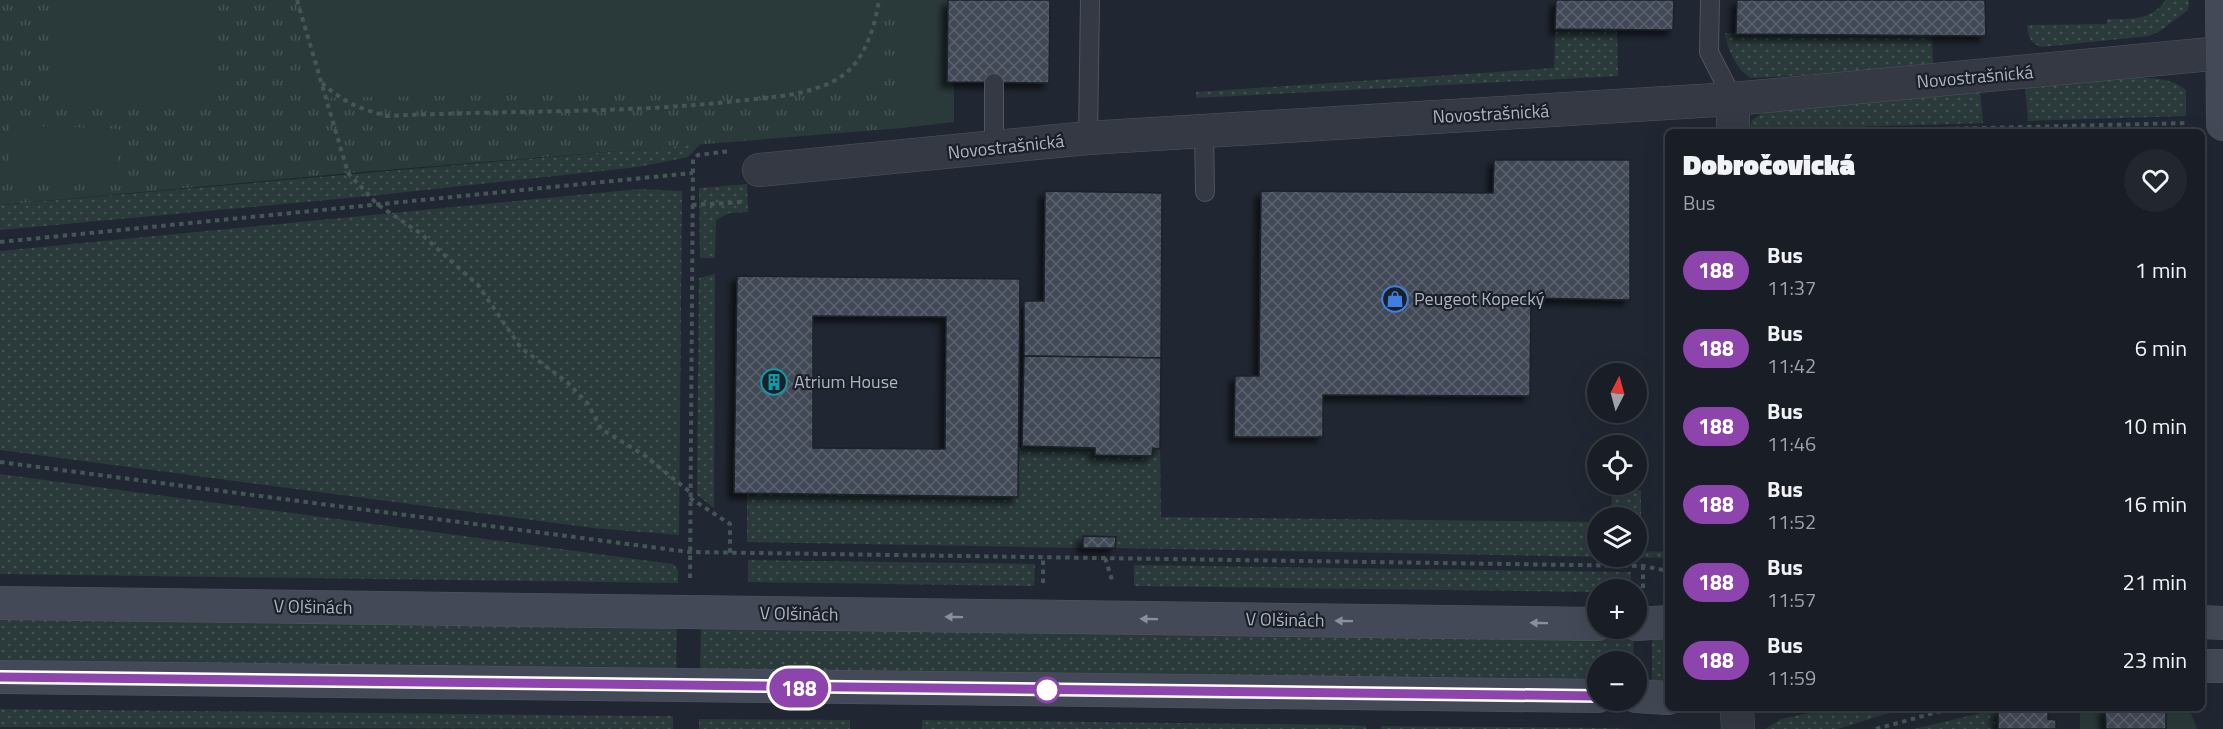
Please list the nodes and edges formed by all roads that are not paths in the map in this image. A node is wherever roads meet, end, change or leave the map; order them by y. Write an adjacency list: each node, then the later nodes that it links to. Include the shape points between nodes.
1 (1090, 0): 10 (lane)
2 (1710, 0): 6 (lane, via 1709,52)
3 (2222, 0): 4 (main road)
4 (2222, 53): 6 (street, Novostrašnická); 7 (main road)
5 (994, 83): 11 (lane)
6 (1733, 99): 8 (street); 9 (street, Novostrašnická)
7 (2208, 124)
8 (1733, 129)
9 (1204, 131): 10 (street, Novostrašnická); 13 (lane)
10 (1088, 138): 11 (street, Novostrašnická)
11 (994, 148): 12 (street, Novostrašnická)
12 (759, 170)
13 (1205, 192)
14 (0, 603): 19 (main road, V Olšinách, one-way to 14)
15 (1665, 622): 18 (main road)
16 (2205, 622): 17 (main road)
17 (2223, 622)
18 (1647, 623)
19 (1587, 624)
20 (2205, 666): 21 (main road)
21 (2223, 666)
22 (0, 677): 23 (main road)
23 (1587, 696)
24 (1647, 697): 25 (main road)
25 (1665, 698)
26 (1737, 711): 27 (street)
27 (1738, 729)

